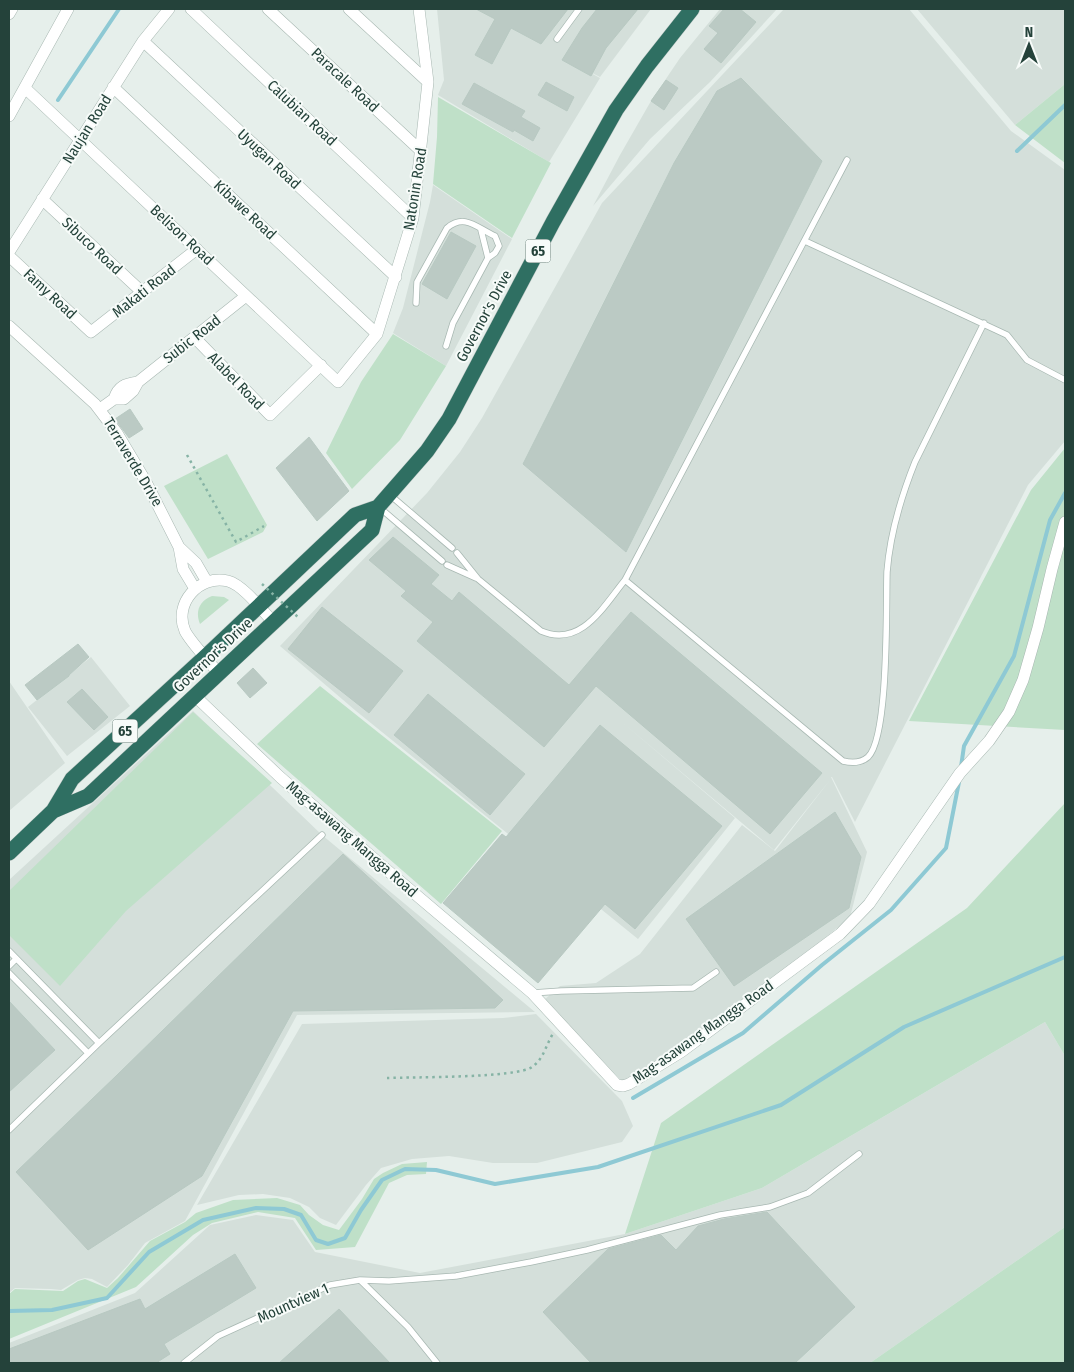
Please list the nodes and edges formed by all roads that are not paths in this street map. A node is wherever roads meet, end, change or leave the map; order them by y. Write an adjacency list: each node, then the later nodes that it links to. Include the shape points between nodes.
1 (12, 9): 10 (street)
2 (68, 9): 15 (street)
3 (169, 9): 12 (street, Naujan Road)
4 (191, 9): 21 (street, Calubian Road)
5 (268, 9): 18 (street, Paracale Road)
6 (348, 9): 13 (street)
7 (419, 9): 13 (street, Natonin Road)
8 (579, 9): 11 (lane)
9 (692, 9): 42 (highway, Governor's Drive / 65, via 616,110 449,419 428,451)
10 (9, 14)
11 (557, 39)
12 (143, 41): 14 (street, Naujan Road); 28 (street, Uyugan Road)
13 (428, 82): 18 (street, Natonin Road)
14 (113, 87): 17 (street, Naujan Road); 35 (street, Kibawe Road)
15 (25, 88): 16 (street); 17 (street, Belison Road)
16 (9, 117)
17 (80, 140): 20 (street, Naujan Road); 24 (street, Belison Road)
18 (421, 150): 21 (street, Natonin Road)
19 (847, 160): 23 (lane)
20 (42, 199): 25 (street, Naujan Road); 29 (street, Sibuco Road)
21 (413, 218): 28 (street, Natonin Road)
22 (481, 230): 27 (lane); 27 (lane, via 498,241 495,253); 31 (lane, via 467,221 447,228 417,282)
23 (805, 241): 32 (lane); 47 (lane)
24 (197, 249): 29 (street, Makati Road); 30 (street, Belison Road)
25 (9, 252)
26 (9, 256): 34 (street, Famy Road)
27 (488, 258): 37 (lane, via 453,323)
28 (396, 277): 35 (street, Natonin Road)
29 (142, 292): 34 (street, Makati Road)
30 (246, 296): 36 (street, Subic Road); 38 (street, Belison Road)
31 (416, 303)
32 (984, 323): 39 (lane, via 1007,335 1027,360); 47 (lane, via 915,462 896,520 888,554 884,693 873,750 867,758 853,764 843,761)
33 (9, 326): 41 (street, Terraverde Drive)
34 (91, 332)
35 (377, 334): 40 (street, Natonin Road)
36 (195, 338): 38 (street, Alabel Road, via 270,416); 41 (street, Subic Road, via 138,382 127,383 117,390 114,399)
37 (446, 346)
38 (321, 365): 40 (street, Belison Road)
39 (1065, 380)
40 (338, 382)
41 (100, 409): 45 (street, Terraverde Drive, via 134,461)
42 (390, 495): 43 (highway, Governor's Drive / 65); 46 (lane, via 454,550)
43 (378, 507): 46 (lane, via 444,563); 50 (highway, Governor's Drive / 65, via 355,515); 51 (highway, Governor's Drive / 65, via 372,530)
44 (1065, 522): 63 (street, Mag-asawang Mangga Road, via 1023,680 1009,712 989,741 960,773 869,904 840,934 681,1052 623,1086 617,1085)
45 (179, 546): 48 (street, Terraverde Drive, via 196,563); 49 (street, Terraverde Drive, via 183,569)
46 (478, 579): 47 (lane, via 550,635 574,633 586,626)
47 (625, 580)
48 (207, 582): 49 (street); 50 (street, via 228,581 238,586)
49 (195, 589): 52 (street, via 187,598 182,621 186,632)
50 (258, 606): 51 (street); 52 (highway, Governor's Drive / 65)
51 (274, 622): 53 (highway, Governor's Drive / 65)
52 (205, 657): 53 (street); 55 (highway, Governor's Drive / 65, via 72,779)
53 (219, 674): 54 (highway, Governor's Drive / 65)
54 (195, 696): 55 (highway, Governor's Drive / 65, via 88,796); 63 (street, Mag-asawang Mangga Road, via 280,777)
55 (53, 811): 57 (highway, Governor's Drive / 65)
56 (322, 835): 64 (lane)
57 (9, 854)
58 (9, 951): 59 (lane)
59 (16, 959): 60 (lane); 64 (lane)
60 (9, 966)
61 (716, 972): 63 (lane, via 693,988)
62 (9, 973): 65 (lane)
63 (532, 994)
64 (99, 1043): 65 (lane)
65 (88, 1054): 66 (lane)
66 (9, 1130)
67 (858, 1154): 68 (lane, Mountview 1, via 808,1193 770,1207 720,1215 587,1250 456,1276)
68 (360, 1280): 69 (lane, Mountview 1, via 330,1285 218,1336); 70 (lane, via 408,1327)
69 (184, 1363)
70 (437, 1363)

